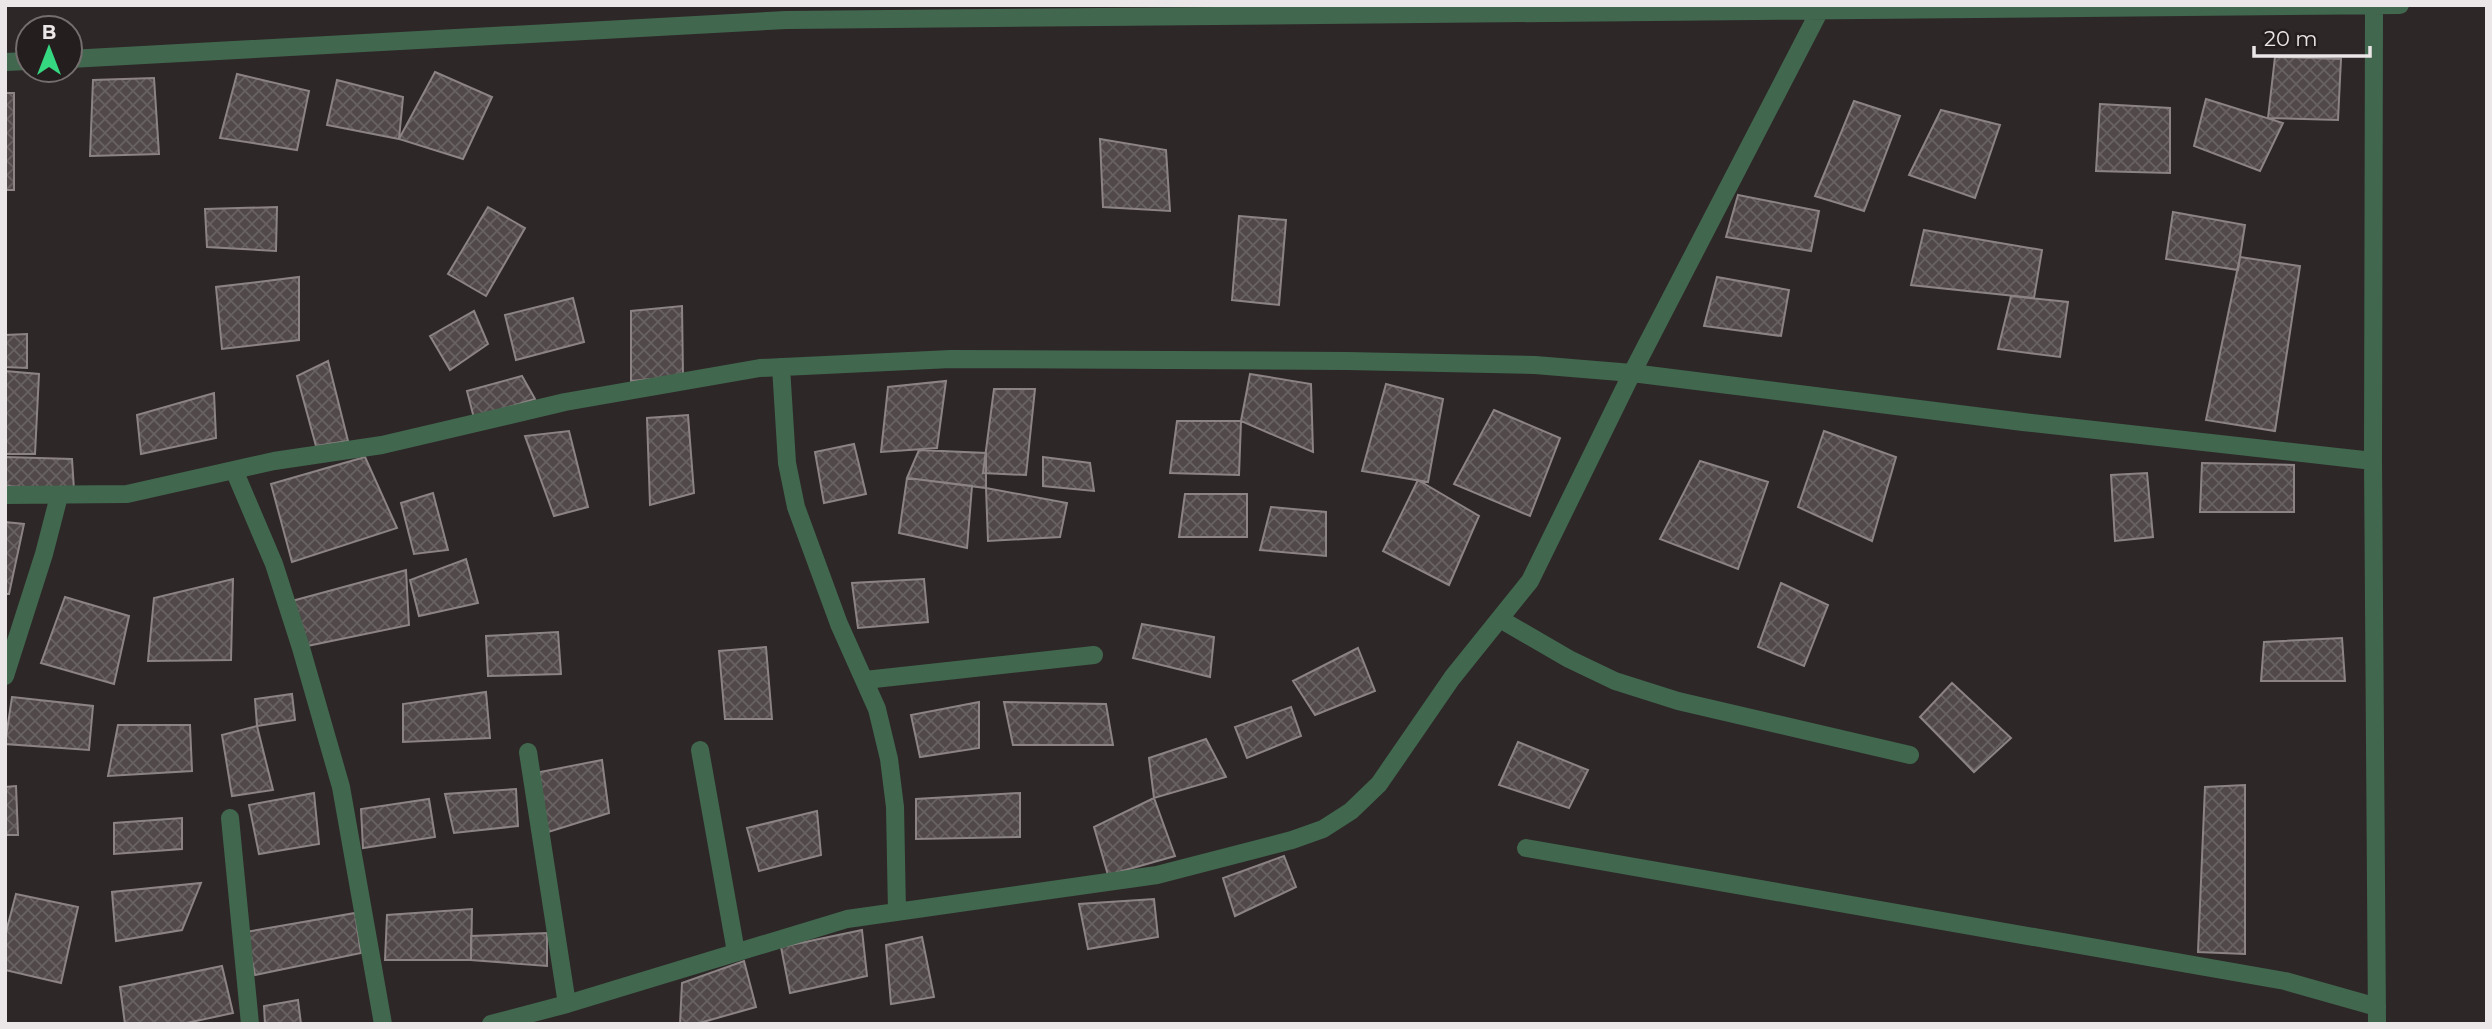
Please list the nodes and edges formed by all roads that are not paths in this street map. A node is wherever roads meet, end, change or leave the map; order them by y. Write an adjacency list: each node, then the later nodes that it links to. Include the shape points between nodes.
1 (2400, 5): 2 (street)
2 (2374, 6): 3 (street); 8 (street)
3 (1860, 8): 4 (street)
4 (1820, 10): 5 (street, via 786,20); 7 (street)
5 (84, 58)
6 (781, 367): 7 (street, via 951,359 1347,361 1535,365); 9 (street, via 648,386 382,445); 15 (street, via 787,463 796,507)
7 (1632, 373): 8 (street); 12 (street, via 1530,582)
8 (2373, 461): 24 (street)
9 (234, 470): 11 (street, via 127,495); 26 (street, via 274,564 341,788)
10 (5, 495): 11 (street)
11 (59, 496): 14 (street)
12 (1500, 619): 18 (street, via 1569,659 1628,685); 21 (street, via 1452,678 1379,784 1351,811 1323,829 1157,875)
13 (1094, 655): 15 (street)
14 (5, 676)
15 (864, 680): 21 (street, via 877,709 889,759)
16 (700, 750): 22 (street)
17 (528, 752): 23 (street)
18 (1910, 755)
19 (230, 818): 25 (street)
20 (1525, 848): 24 (street, via 2285,981)
21 (897, 912): 22 (street, via 847,919)
22 (736, 953): 23 (street)
23 (567, 1004): 27 (street)
24 (2377, 1015)
25 (250, 1024)
26 (383, 1024)
27 (491, 1024)

